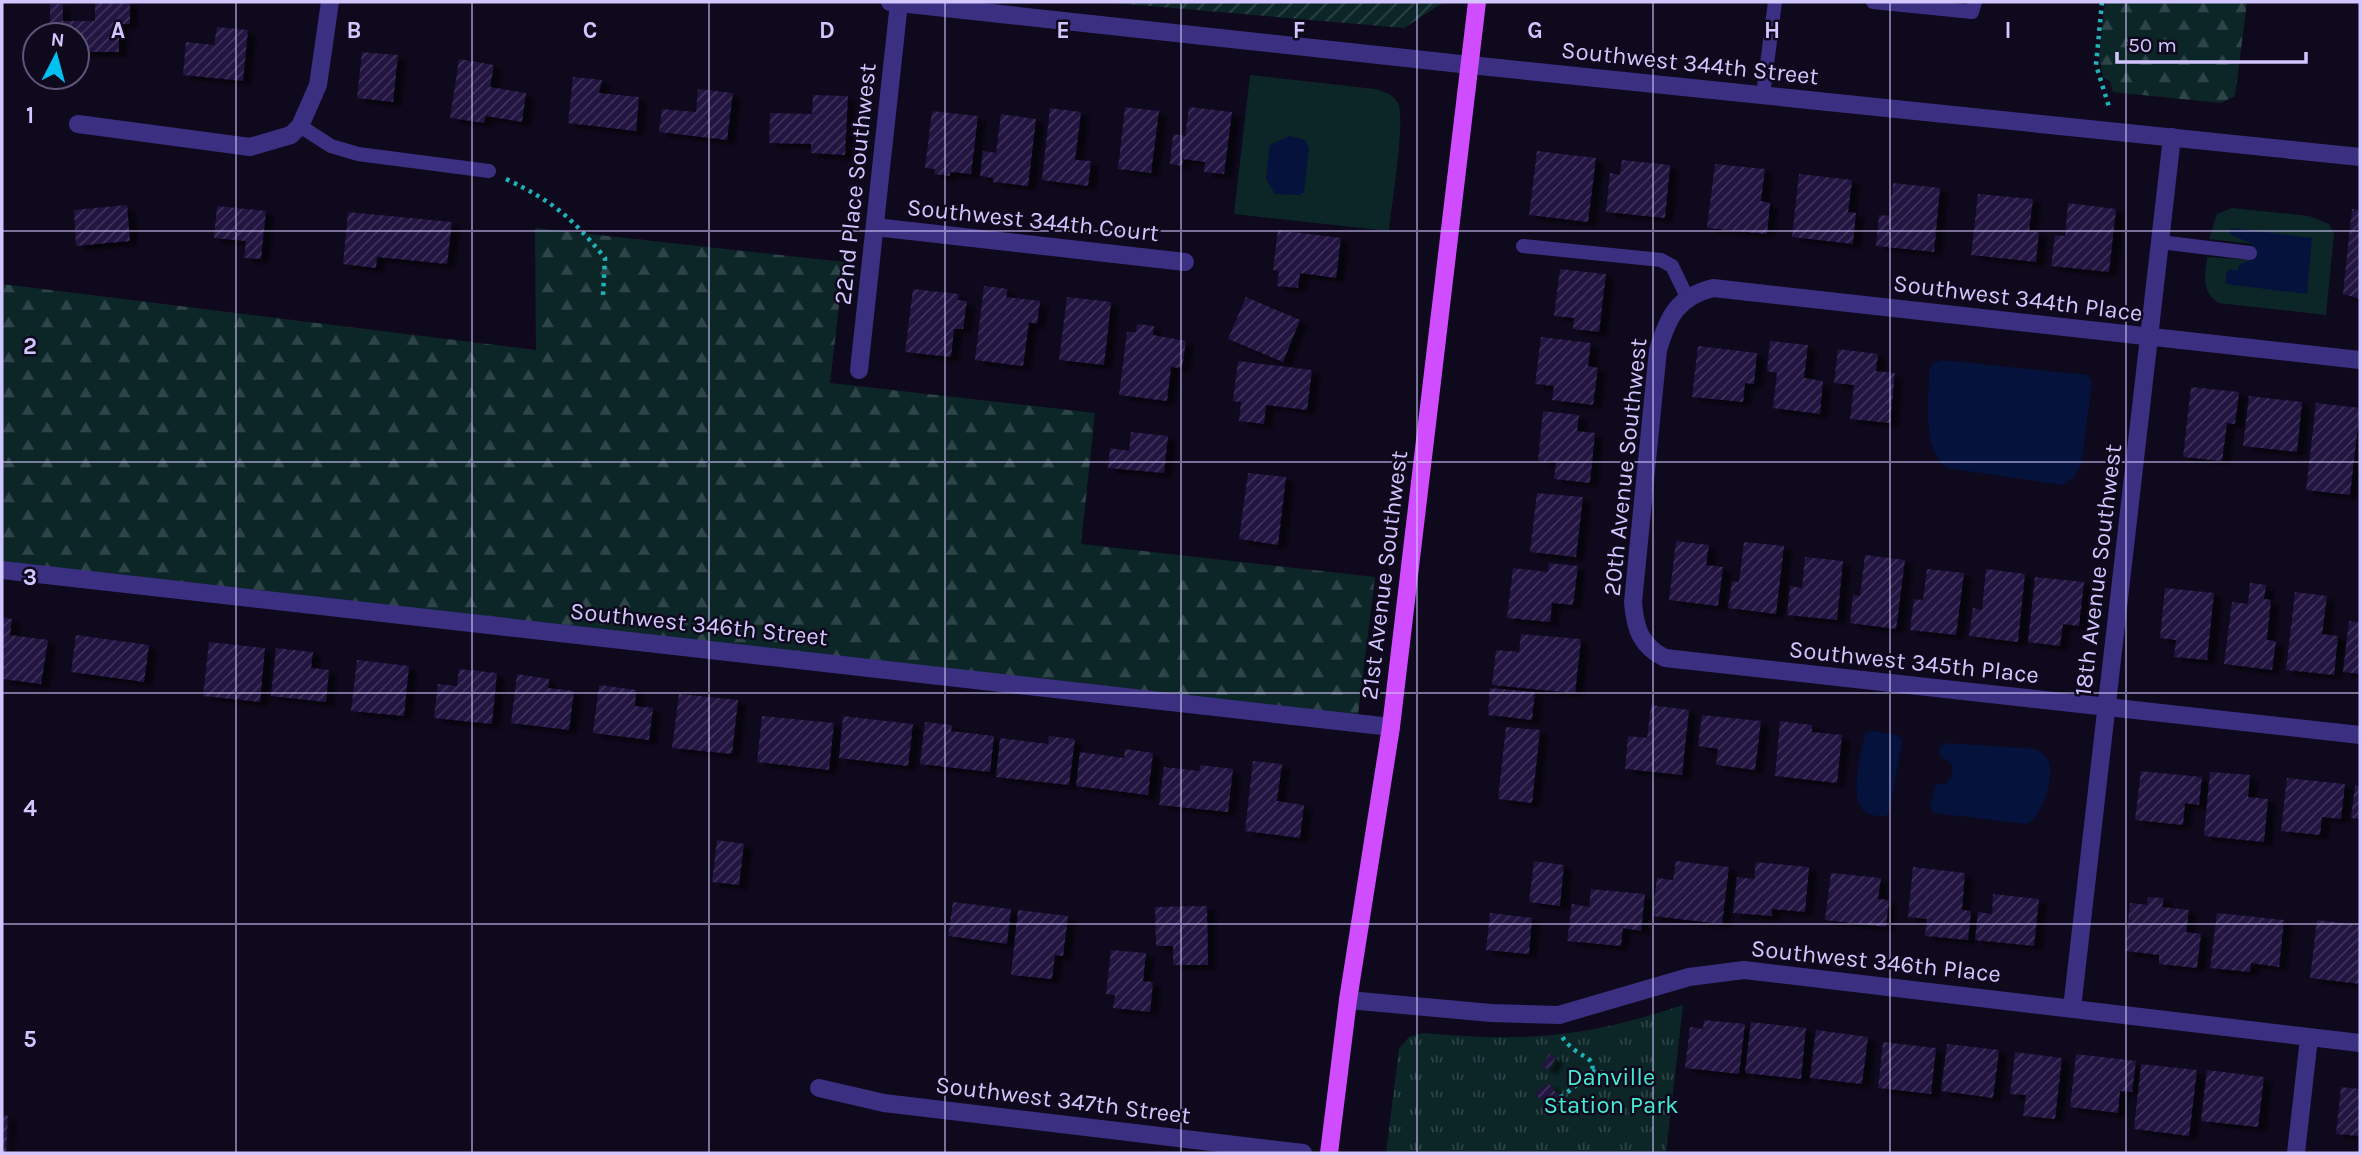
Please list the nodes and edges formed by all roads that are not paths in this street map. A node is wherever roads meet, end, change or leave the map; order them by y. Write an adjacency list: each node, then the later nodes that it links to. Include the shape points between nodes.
1 (330, 2): 10 (street, via 318,85)
2 (894, 2): 7 (street, Southwest 344th Street); 14 (street, 22nd Place Southwest)
3 (1477, 2): 7 (main road, 21st Avenue Southwest)
4 (1775, 2): 8 (lane)
5 (1872, 2): 6 (lane, via 1972,12)
6 (1975, 2)
7 (1471, 65): 8 (street, Southwest 344th Street); 26 (main road, 21st Avenue Southwest)
8 (1763, 95): 11 (street, Southwest 344th Street)
9 (78, 124): 10 (street, via 250,147)
10 (296, 130): 13 (lane, via 358,154)
11 (2172, 137): 12 (street, Southwest 344th Street); 15 (street, 18th Avenue Southwest)
12 (2360, 157)
13 (489, 171)
14 (876, 227): 18 (street, Southwest 344th Court); 22 (street, 22nd Place Southwest)
15 (2160, 242): 17 (lane); 20 (street, 18th Avenue Southwest)
16 (1523, 246): 19 (lane, via 1661,260 1672,266)
17 (2250, 253)
18 (1185, 262)
19 (1681, 302): 20 (street, Southwest 344th Place, via 1713,288); 24 (street, 20th Avenue Southwest, via 1666,323 1658,350 1634,586)
20 (2149, 338): 21 (street, Southwest 344th Place); 25 (street, 18th Avenue Southwest)
21 (2360, 360)
22 (859, 370)
23 (2, 570): 26 (street, Southwest 346th Street)
24 (1639, 635): 25 (street, Southwest 345th Place, via 1647,647 1665,658)
25 (2107, 708): 27 (street, Southwest 345th Place); 29 (street, 18th Avenue Southwest)
26 (1391, 727): 28 (main road, 21st Avenue Southwest)
27 (2360, 735)
28 (1348, 1000): 29 (street, Southwest 346th Place, via 1559,1015 1689,977 1744,970); 34 (main road, 21st Avenue Southwest)
29 (2072, 1008): 30 (street, Southwest 346th Place)
30 (2309, 1038): 31 (street, Southwest 346th Place); 35 (street)
31 (2360, 1043)
32 (819, 1088): 33 (street, Southwest 347th Street, via 884,1103)
33 (1303, 1153)
34 (1329, 1153)
35 (2296, 1153)

